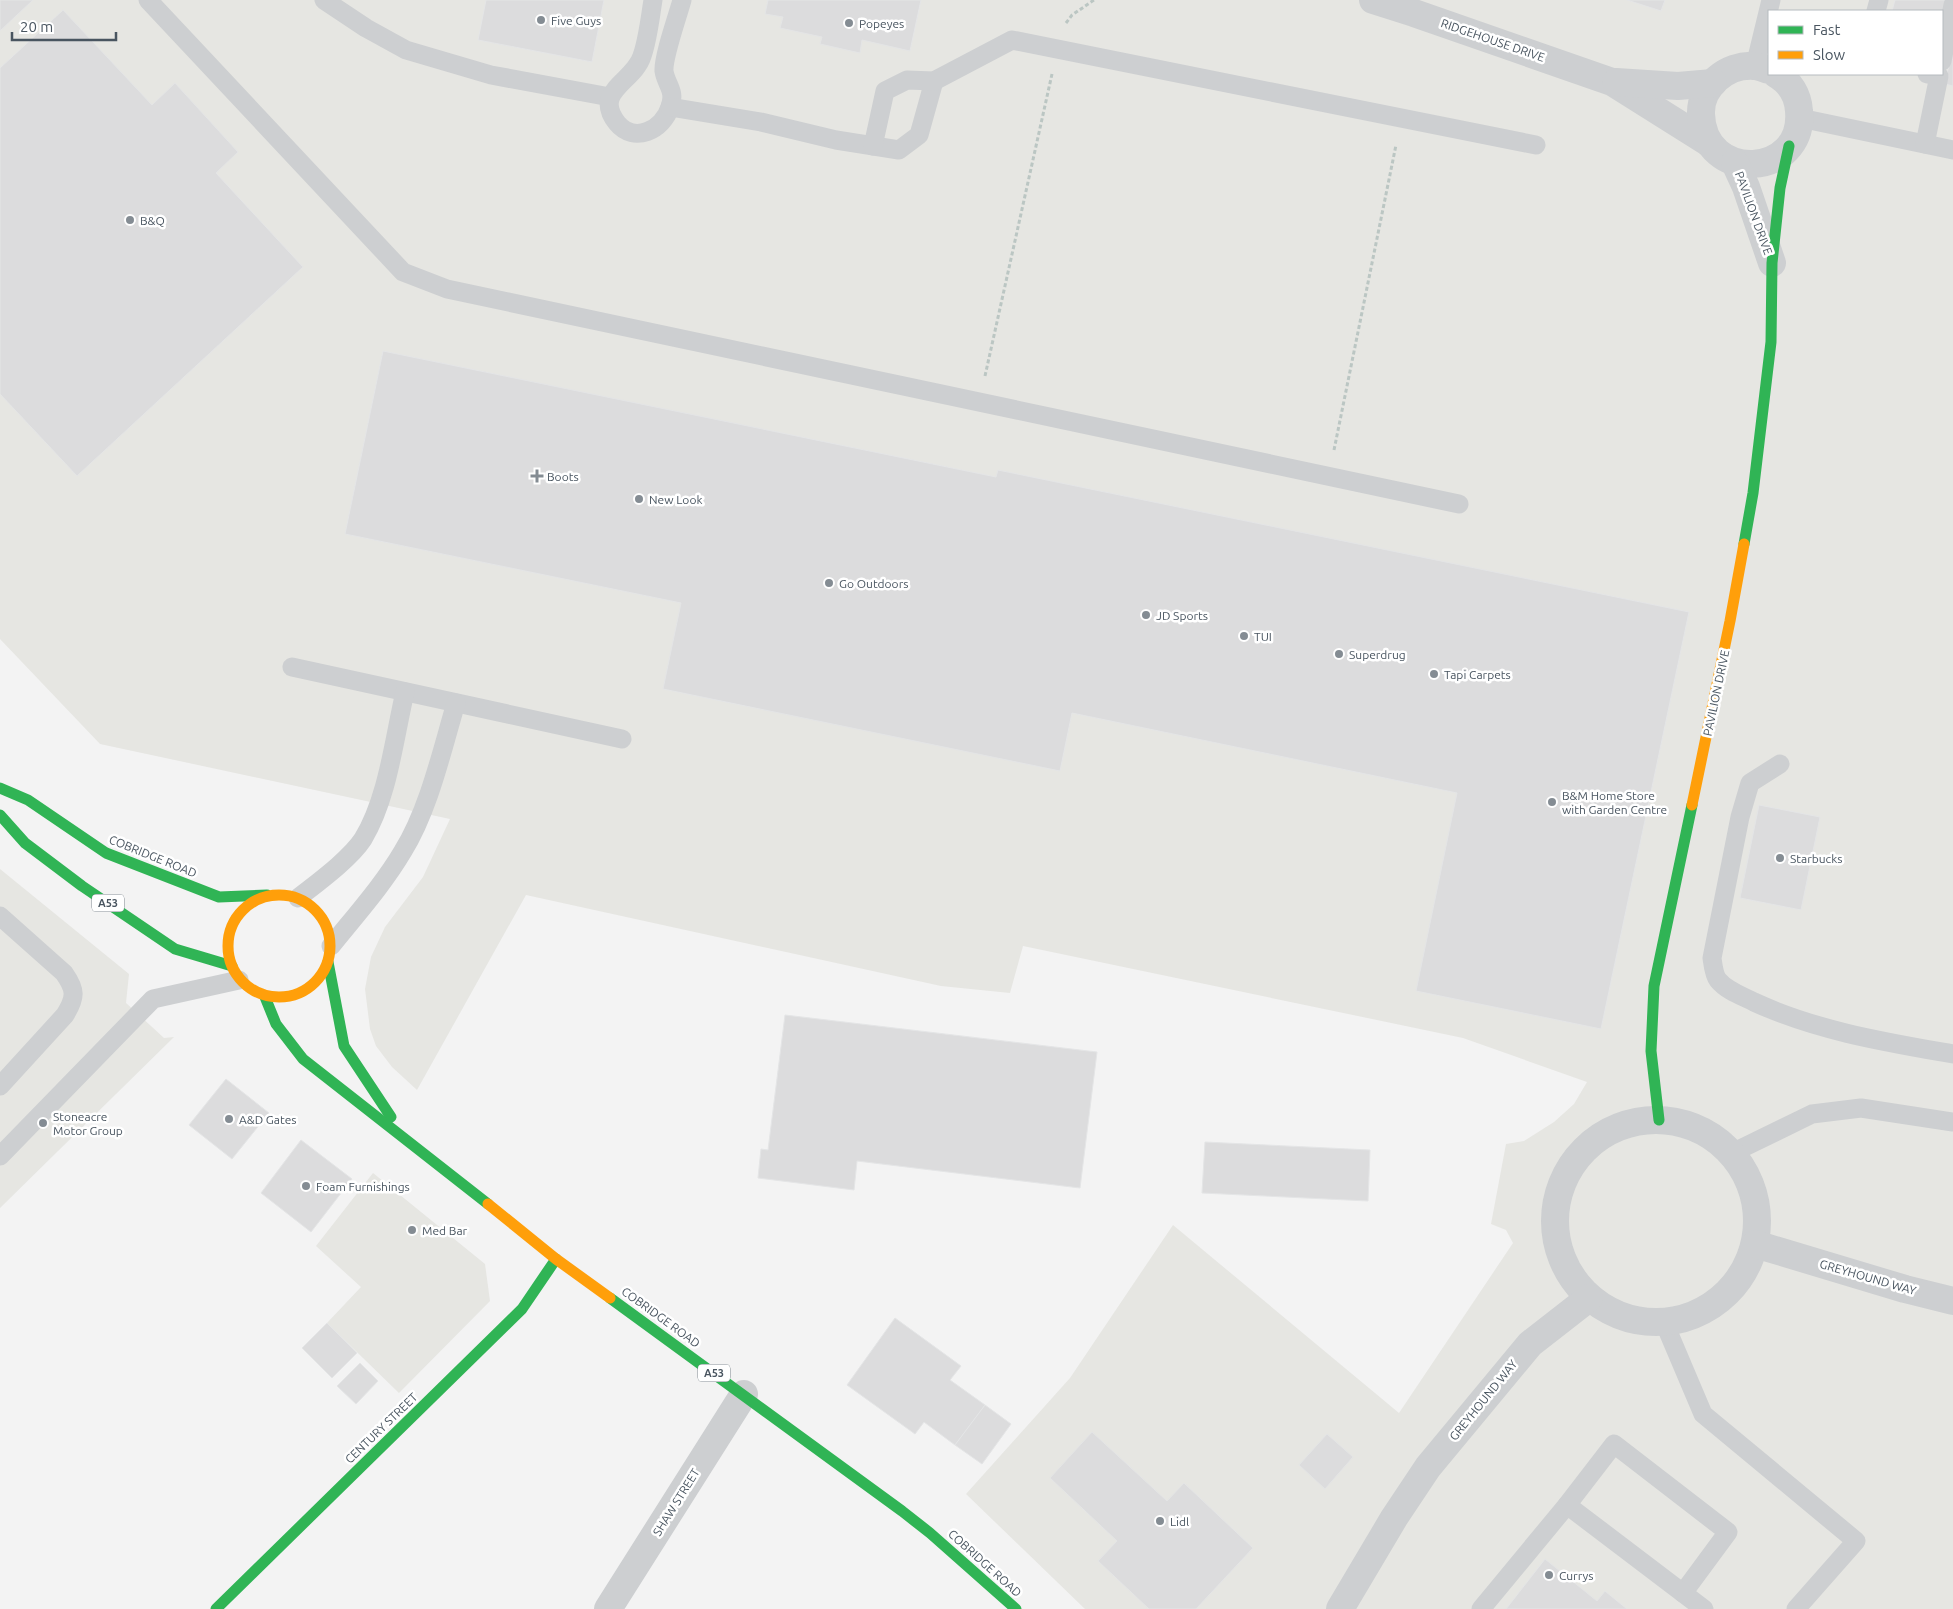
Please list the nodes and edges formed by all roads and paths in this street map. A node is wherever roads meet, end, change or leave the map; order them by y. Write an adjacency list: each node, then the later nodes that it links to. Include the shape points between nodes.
1 (148, 0): 30 (lane, via 403,272 447,289)
2 (324, 0): 18 (lane, via 406,50 491,75)
3 (653, 0): 18 (lane, via 642,58)
4 (682, 0): 19 (lane, via 664,70 672,90)
5 (1094, 0): 9 (path, via 1072,15 1063,27)
6 (1373, 0): 16 (street, RIDGEHOUSE DRIVE)
7 (1953, 6): 8 (lane)
8 (1949, 43): 11 (lane)
9 (1058, 48): 15 (lane, via 1012,40); 20 (lane); 30 (path)
10 (1768, 52): 12 (lane)
11 (1943, 63)
12 (1767, 70): 17 (street, via 1740,67)
13 (1776, 75): 21 (street, via 1792,89)
14 (1940, 75): 24 (lane)
15 (934, 81): 25 (lane, via 908,80 885,91); 25 (lane, via 920,135 899,150)
16 (1612, 82): 17 (street, RIDGEHOUSE DRIVE, via 1678,86); 22 (street, RIDGEHOUSE DRIVE)
17 (1713, 83): 22 (street, via 1704,96 1701,112 1702,128)
18 (610, 97): 19 (lane, via 609,108 614,118 622,129 634,134 647,132 661,124)
19 (670, 107): 25 (lane)
20 (1402, 117): 23 (lane); 31 (path)
21 (1800, 118): 24 (lane); 26 (street)
22 (1708, 143): 28 (street)
23 (1536, 144)
24 (1925, 144): 27 (lane)
25 (873, 146)
26 (1789, 146): 28 (street, via 1764,163); 29 (main road, PAVILION DRIVE, via 1780,188)
27 (1953, 150)
28 (1735, 163): 29 (street, PAVILION DRIVE)
29 (1772, 263): 49 (main road, PAVILION DRIVE, via 1771,342 1753,493 1728,636 1654,986 1651,1051)
30 (979, 402): 31 (lane)
31 (1328, 476): 32 (lane)
32 (1459, 504)
33 (292, 667): 34 (lane)
34 (405, 692): 35 (lane); 42 (lane, via 380,804 362,840 332,871)
35 (456, 703): 36 (lane); 44 (lane, via 422,813 404,851)
36 (622, 739)
37 (1780, 764): 47 (lane, via 1750,783 1740,817 1712,958 1717,979 1729,990 1810,1024)
38 (6, 777): 40 (main road)
39 (0, 788): 40 (main road)
40 (28, 800): 42 (main road, COBRIDGE ROAD, via 106,852 219,897)
41 (0, 815): 45 (main road, A53, via 25,843 175,949)
42 (289, 896): 44 (main road, via 310,905 322,917 329,931); 45 (main road, via 264,897 246,906 232,925 227,956)
43 (0, 916): 48 (lane, via 64,973 73,985 74,996 65,1015)
44 (329, 954): 46 (main road, via 316,983 302,993 284,998); 51 (main road, COBRIDGE ROAD / A53, via 344,1046)
45 (235, 973): 46 (main road, via 254,993); 52 (lane, via 153,999)
46 (265, 996): 51 (main road, COBRIDGE ROAD / A53, via 276,1024 303,1059)
47 (1953, 1054)
48 (0, 1086)
49 (1659, 1120): 53 (street, via 1686,1124 1711,1136); 56 (street, via 1628,1124 1600,1136 1577,1158 1562,1184 1555,1214 1558,1245 1569,1274)
50 (1953, 1122): 53 (lane, via 1861,1108 1812,1114)
51 (408, 1140): 55 (main road, COBRIDGE ROAD / A53)
52 (3, 1148)
53 (1732, 1154): 54 (street, via 1749,1181 1757,1212)
54 (1755, 1244): 57 (street, GREYHOUND WAY); 58 (street, via 1743,1274 1722,1298 1694,1315)
55 (556, 1258): 59 (main road, COBRIDGE ROAD / A53); 63 (main road, CENTURY STREET, via 522,1309)
56 (1589, 1298): 58 (street, via 1611,1312 1637,1321); 61 (street, GREYHOUND WAY, via 1530,1344 1428,1467)
57 (1953, 1301)
58 (1664, 1322): 70 (lane, via 1703,1414 1856,1541)
59 (744, 1394): 64 (street, SHAW STREET); 65 (main road, COBRIDGE ROAD / A53, via 923,1527)
60 (1568, 1505): 62 (lane); 62 (lane, via 1614,1444 1728,1532); 68 (lane)
61 (1394, 1518): 66 (street); 67 (street)
62 (1683, 1593): 69 (lane)
63 (216, 1609)
64 (608, 1609)
65 (1016, 1609)
66 (1340, 1609)
67 (1363, 1609)
68 (1481, 1609)
69 (1704, 1609)
70 (1796, 1609)

